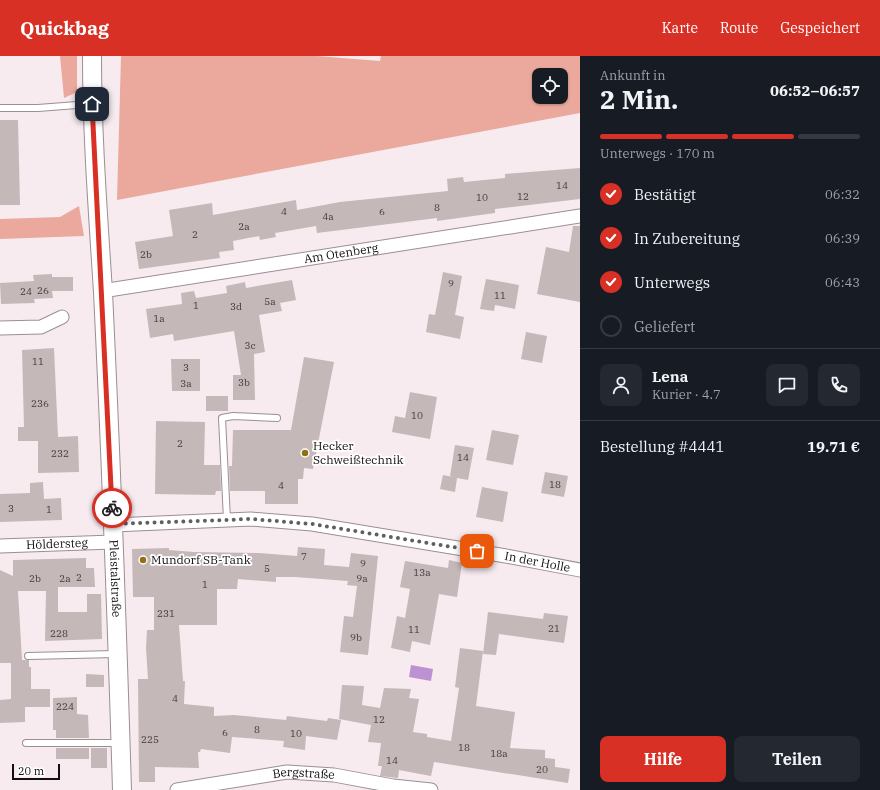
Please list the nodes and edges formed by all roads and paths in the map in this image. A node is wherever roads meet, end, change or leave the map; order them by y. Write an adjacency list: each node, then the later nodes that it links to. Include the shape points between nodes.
1 (92, 56): 2 (main road, Pleistalstraße)
2 (92, 104): 3 (lane); 5 (main road, Pleistalstraße)
3 (0, 108)
4 (580, 216): 5 (street, Am Otenberg)
5 (102, 291): 10 (main road, Pleistalstraße)
6 (62, 317): 7 (street, via 41,327)
7 (0, 328)
8 (277, 418): 9 (lane, via 222,418)
9 (227, 520): 10 (street, In der Holle); 12 (street, In der Holle, via 251,519 312,524)
10 (113, 533): 11 (street, Höldersteg); 13 (main road, Pleistalstraße)
11 (0, 546)
12 (580, 570)
13 (118, 654): 14 (lane); 16 (main road, Pleistalstraße)
14 (28, 656)
15 (26, 743): 16 (lane)
16 (121, 743): 17 (main road, Pleistalstraße)
17 (122, 790)
18 (177, 790): 19 (street, Bergstraße, via 287,772 334,775)
19 (431, 790)

